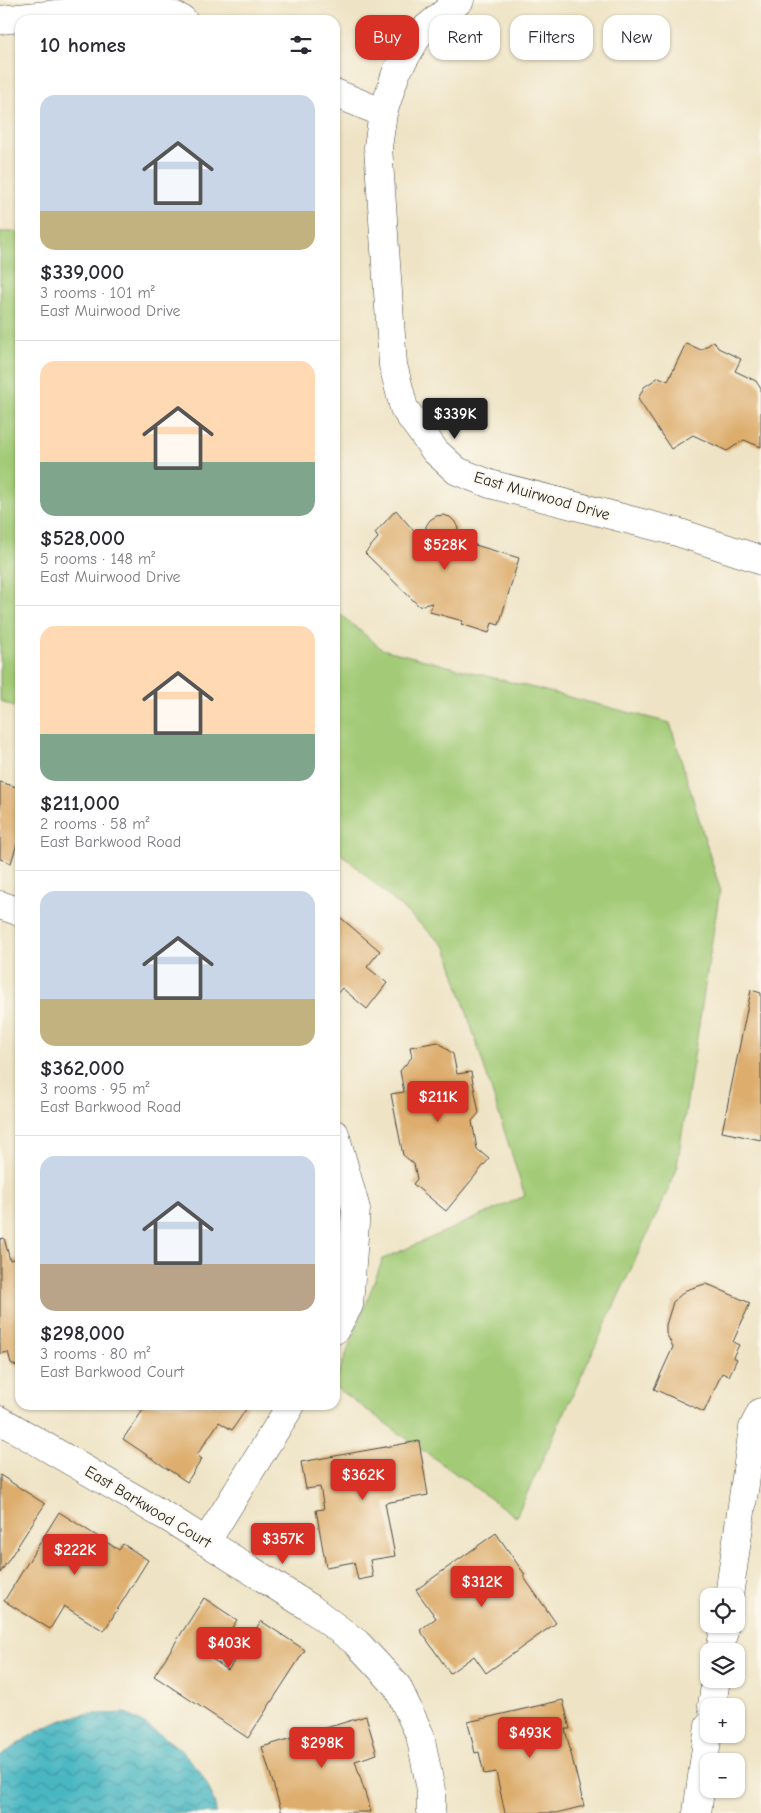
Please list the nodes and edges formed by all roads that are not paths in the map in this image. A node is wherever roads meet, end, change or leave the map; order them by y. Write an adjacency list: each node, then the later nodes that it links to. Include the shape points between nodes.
1 (460, 0): 7 (street, East Muirwood Drive, via 419,34 396,73)
2 (47, 15): 3 (street, via 132,6)
3 (170, 15)
4 (15, 18): 5 (street)
5 (0, 20)
6 (340, 95): 7 (street)
7 (383, 113): 8 (street, East Muirwood Drive, via 378,147 393,365 404,408 435,451 457,471 490,484 677,532)
8 (761, 562)
9 (0, 905): 10 (street)
10 (15, 910)
11 (340, 1152): 12 (street, via 356,1209 349,1305)
12 (340, 1321)
13 (288, 1410): 16 (street)
14 (761, 1412): 17 (street, via 753,1428)
15 (0, 1420): 16 (street, East Barkwood Court)
16 (206, 1542): 19 (street, East Barkwood Court, via 309,1607 357,1643 397,1686 420,1735 431,1790)
17 (730, 1588)
18 (706, 1743): 20 (street)
19 (431, 1813)
20 (696, 1813)

